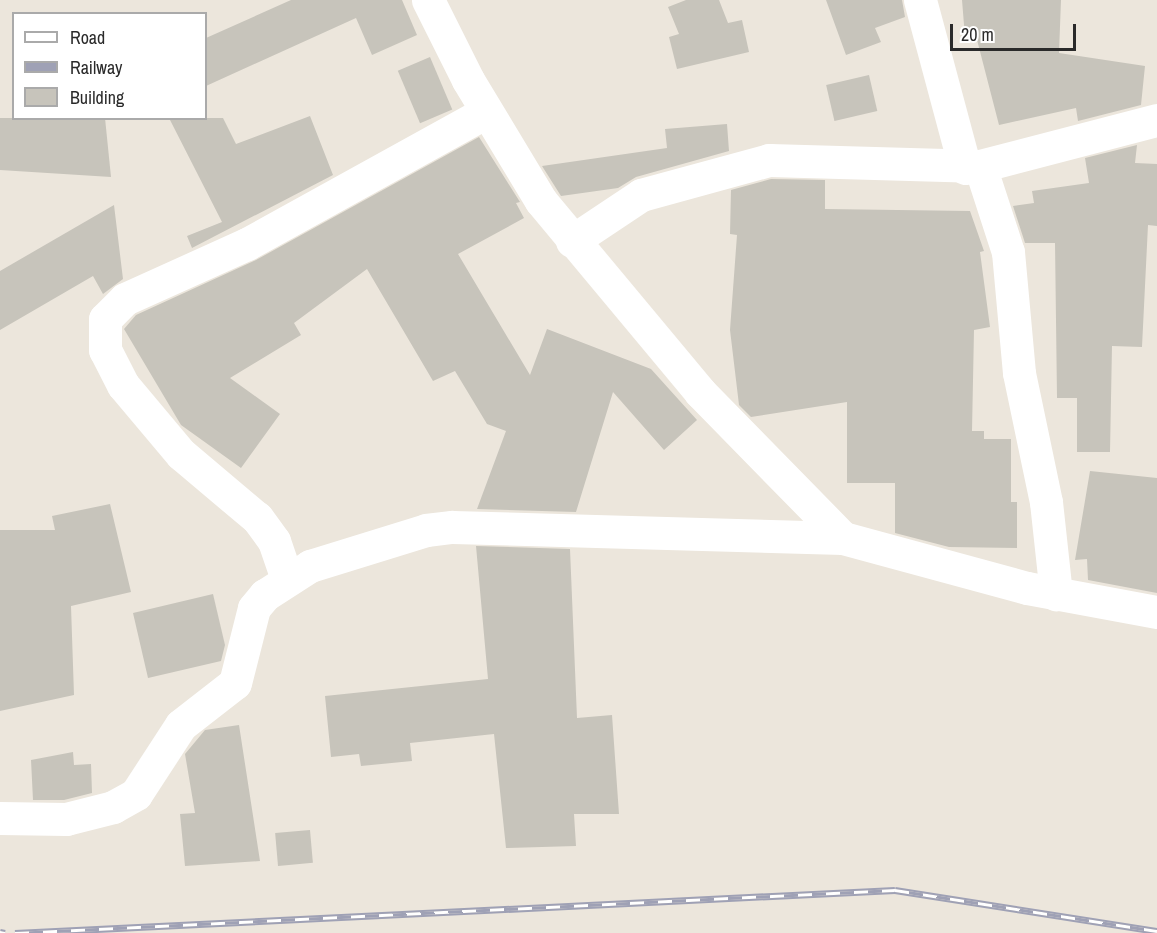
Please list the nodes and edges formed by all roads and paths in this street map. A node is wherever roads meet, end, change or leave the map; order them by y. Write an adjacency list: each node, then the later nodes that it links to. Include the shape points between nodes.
1 (428, 0): 3 (street)
2 (920, 0): 5 (street)
3 (486, 112): 6 (street, via 541,201); 8 (street, via 247,244 125,299 105,319 105,350 123,385 181,454 257,518 274,542)
4 (1157, 120): 5 (street)
5 (972, 167): 6 (street, via 769,160 641,195); 9 (street, via 1008,252 1022,393 1047,502)
6 (573, 241): 7 (street, via 700,392)
7 (843, 538): 8 (street, via 452,527 397,536 310,566); 9 (street)
8 (286, 579): 11 (street, via 254,608 235,684 181,724 136,794 113,807 66,819)
9 (1056, 594): 10 (street)
10 (1157, 612)
11 (0, 818)

